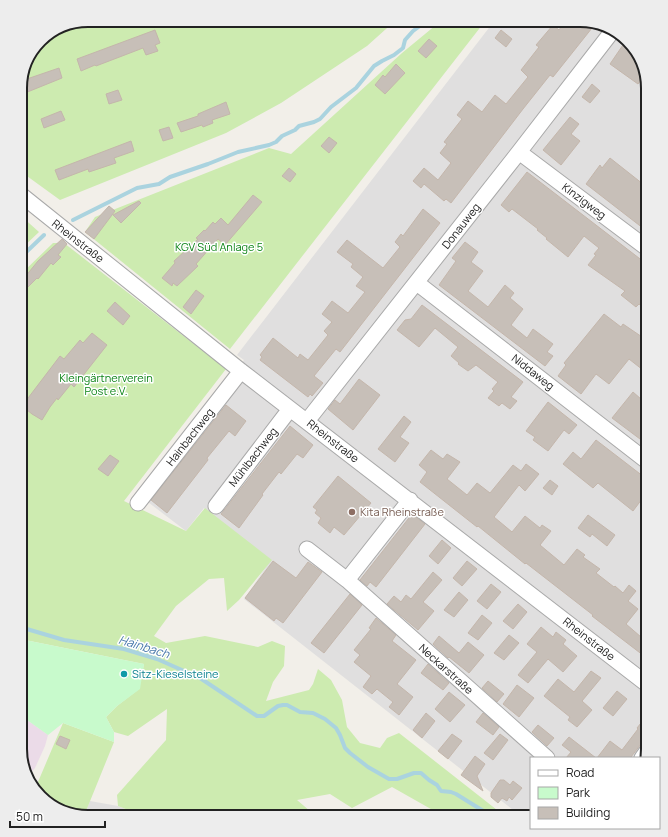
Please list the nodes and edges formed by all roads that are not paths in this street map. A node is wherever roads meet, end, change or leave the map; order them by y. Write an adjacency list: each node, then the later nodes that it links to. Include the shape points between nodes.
1 (610, 35): 2 (street, Donauweg)
2 (519, 152): 4 (street, Kinzigweg); 5 (street, Donauweg)
3 (27, 200): 6 (street, Rheinstraße)
4 (641, 244)
5 (417, 283): 8 (street, Donauweg); 9 (street, Niddaweg)
6 (241, 371): 7 (street, Rheinstraße); 11 (street, Hainbachweg)
7 (290, 409): 8 (street, Rheinstraße); 12 (street, Mühlbachweg)
8 (307, 421): 10 (street, Rheinstraße)
9 (641, 457)
10 (410, 500): 14 (street); 15 (street, Rheinstraße)
11 (138, 503)
12 (216, 506)
13 (307, 549): 14 (street, Neckarstraße)
14 (347, 580): 16 (street, Neckarstraße)
15 (641, 680)
16 (546, 757)

